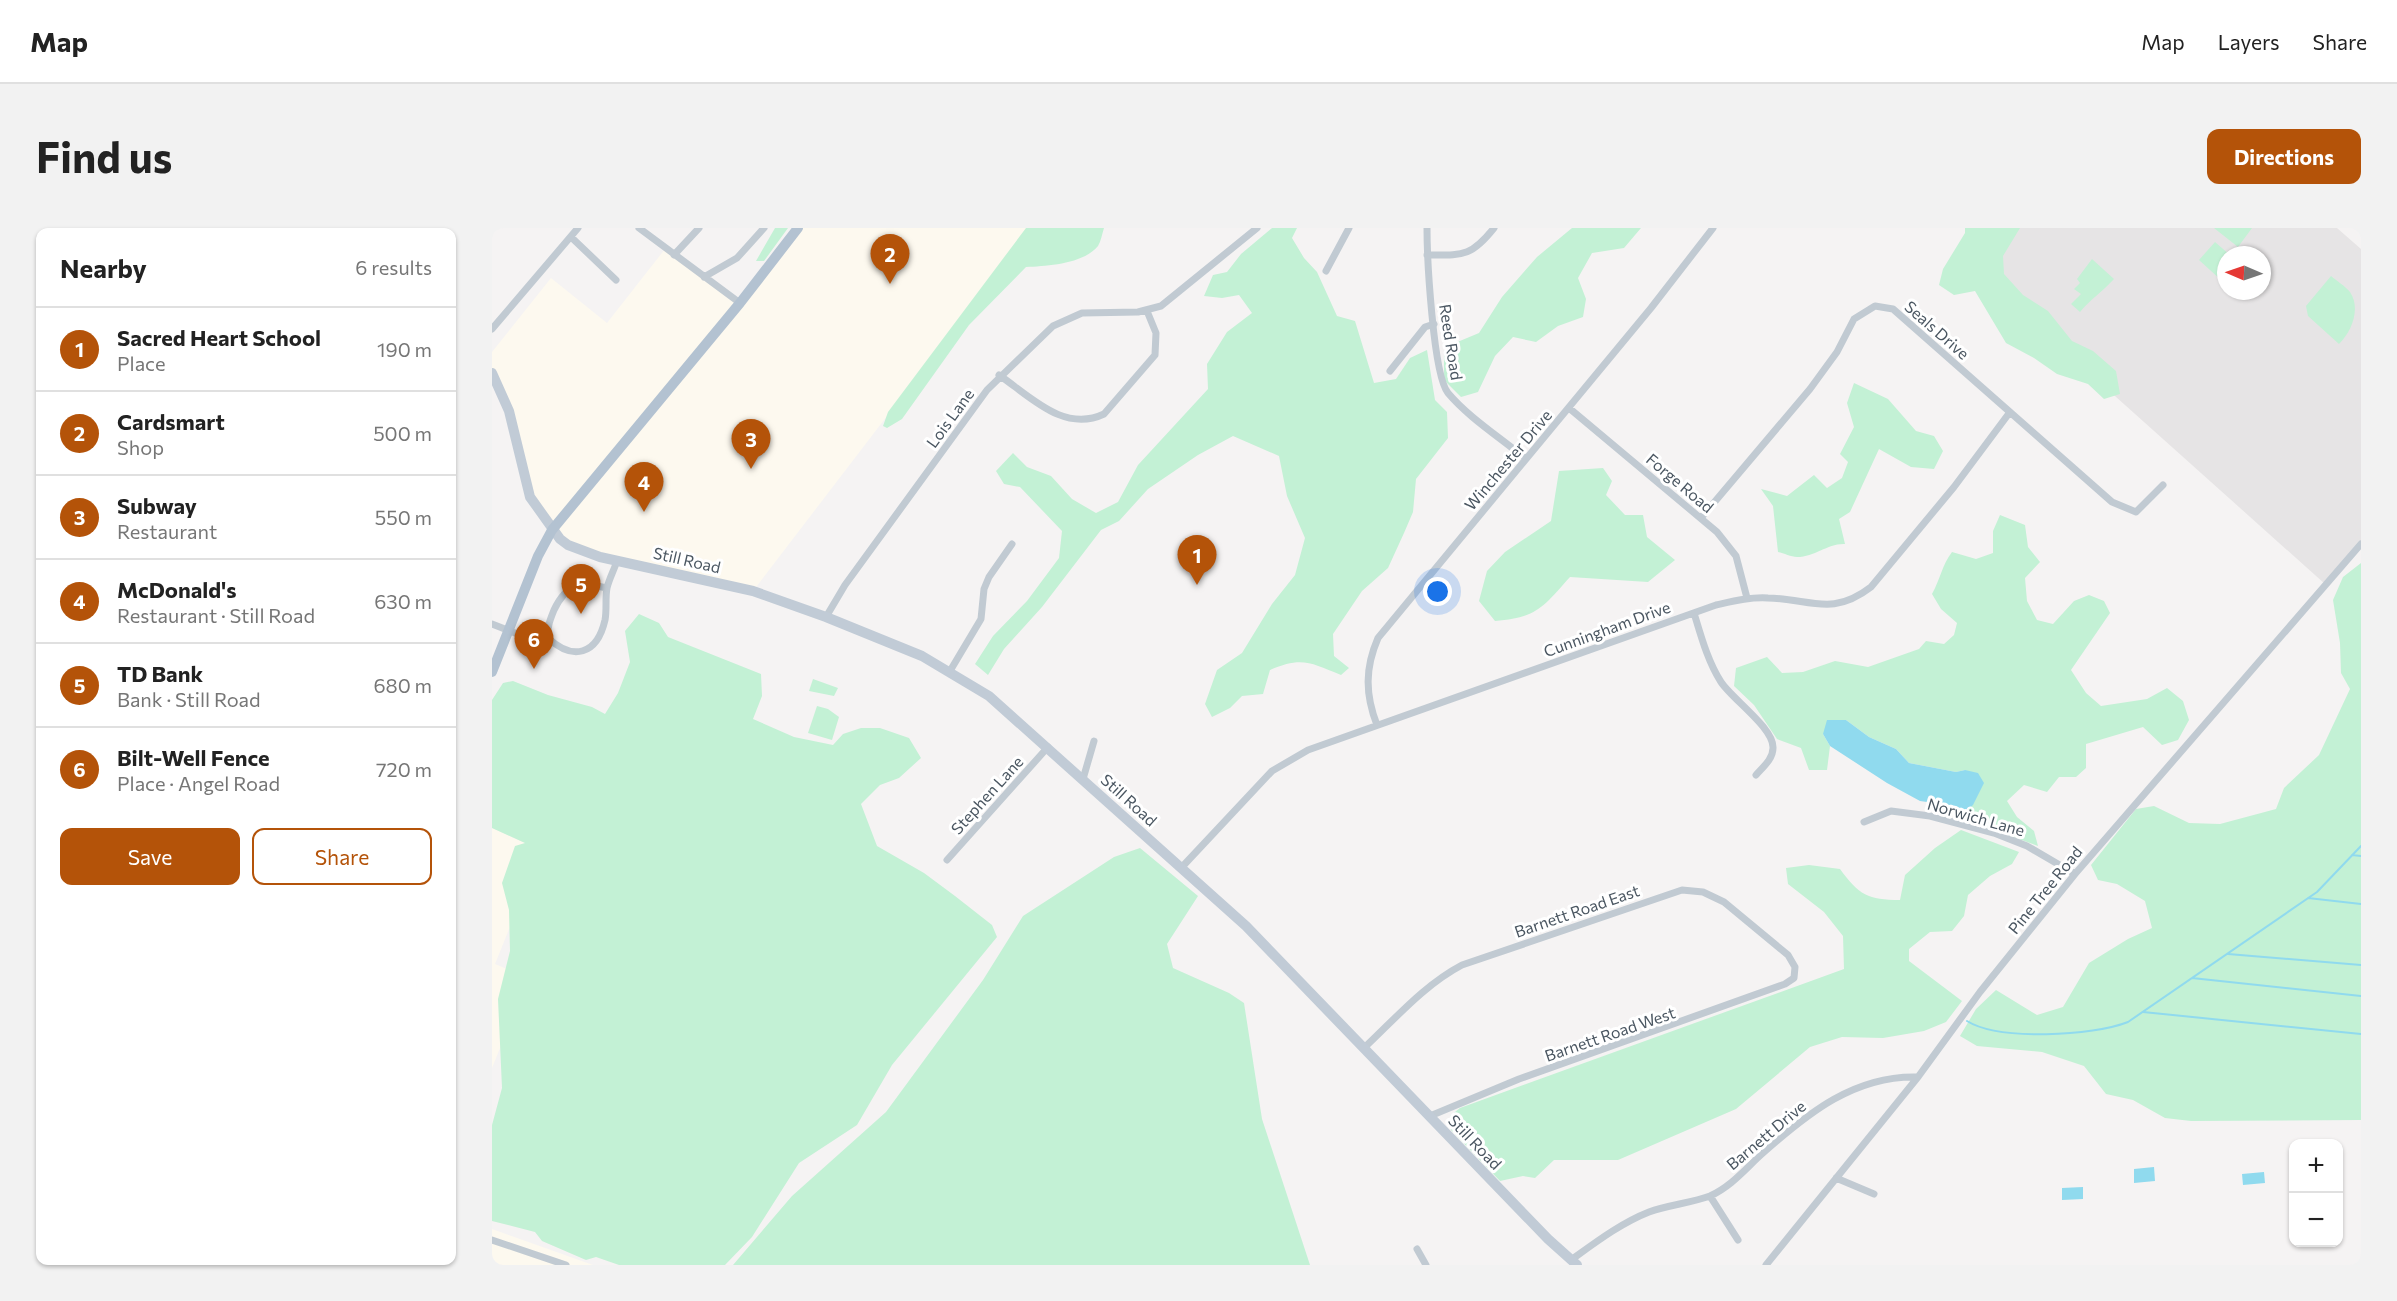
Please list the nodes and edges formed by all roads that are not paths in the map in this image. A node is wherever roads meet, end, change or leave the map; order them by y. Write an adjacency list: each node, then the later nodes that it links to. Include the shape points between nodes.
1 (578, 228): 11 (street)
2 (639, 228): 12 (street)
3 (699, 228): 12 (street)
4 (764, 228): 15 (street, via 737,258)
5 (798, 228): 17 (main road)
6 (1257, 228): 18 (street, via 1176,296)
7 (1349, 228): 14 (street)
8 (1427, 228): 13 (street, Reed Road)
9 (1494, 228): 13 (street, via 1470,253)
10 (1713, 228): 24 (street, Winchester Drive)
11 (571, 237): 16 (street); 20 (street)
12 (674, 255): 15 (street)
13 (1427, 255): 19 (street, Reed Road)
14 (1326, 271)
15 (704, 277): 17 (street)
16 (616, 280)
17 (740, 303): 29 (main road)
18 (1147, 311): 23 (street, Lois Lane, via 1082,313 1063,319); 23 (street, via 1156,333 1155,355 1104,414 1093,420 1068,420)
19 (1434, 324): 21 (street, via 1425,327); 26 (street, Reed Road, via 1441,377 1448,393)
20 (492, 328)
21 (1390, 371)
22 (492, 373): 29 (main road, Still Road, via 509,411 530,497)
23 (999, 375): 36 (street, Lois Lane, via 845,585)
24 (1569, 408): 26 (street, Winchester Drive); 28 (street, Forge Road)
25 (2010, 412): 27 (street, Seals Drive, via 2112,502 2136,512); 28 (street, Seals Drive, via 1893,309 1875,306 1854,319 1837,352 1810,389); 34 (street, Cunningham Drive, via 1947,496 1859,597 1825,606)
26 (1526, 459): 42 (street, Winchester Drive, via 1378,638 1367,675)
27 (2163, 485)
28 (1701, 518): 34 (street, Forge Road, via 1731,547 1742,570)
29 (552, 530): 32 (main road, Still Road, via 568,545); 38 (main road)
30 (1012, 544): 40 (street, via 989,577 981,619)
31 (2361, 544): 50 (street, Pine Tree Road)
32 (617, 561): 33 (street); 36 (main road, Still Road, via 753,591)
33 (607, 588): 39 (street, via 592,585 566,590 550,620); 39 (street, via 605,620 592,646 584,651 571,651 559,648)
34 (1747, 598): 35 (street, Cunningham Drive)
35 (1694, 613): 42 (street, Cunningham Drive); 45 (street, via 1721,683 1772,741 1770,758)
36 (826, 617): 40 (main road, Still Road)
37 (492, 624): 38 (street)
38 (508, 631): 39 (street, via 533,640); 41 (main road)
39 (548, 638)
40 (950, 671): 44 (main road, Still Road, via 989,696)
41 (492, 672)
42 (1377, 725): 49 (street, Cunningham Drive, via 1308,750 1272,771)
43 (1094, 741): 46 (street)
44 (1048, 747): 46 (main road, Still Road); 48 (street, Stephen Lane)
45 (1756, 775)
46 (1083, 779): 49 (main road, Still Road)
47 (1864, 822): 50 (street, Norwich Lane, via 1891,811 1930,816 2027,846)
48 (947, 860)
49 (1182, 867): 52 (main road, Still Road, via 1246,926)
50 (2075, 874): 53 (street, Pine Tree Road)
51 (1796, 973): 52 (street, Barnett Road East, via 1788,955 1724,902 1703,892 1682,891 1462,965 1437,981); 54 (street, Barnett Road West, via 1785,984)
52 (1364, 1048): 54 (main road, Still Road)
53 (1918, 1077): 55 (street, Pine Tree Road); 57 (street, Barnett Drive, via 1899,1076 1846,1091 1823,1104 1741,1176)
54 (1430, 1116): 61 (main road, Still Road)
55 (1836, 1178): 56 (street); 64 (street, Pine Tree Road)
56 (1874, 1194)
57 (1710, 1196): 59 (street); 61 (street, Barnett Drive, via 1649,1212 1625,1223)
58 (492, 1240): 62 (street)
59 (1738, 1240)
60 (1417, 1249): 63 (street)
61 (1574, 1262)
62 (566, 1265)
63 (1426, 1265)
64 (1766, 1265)

